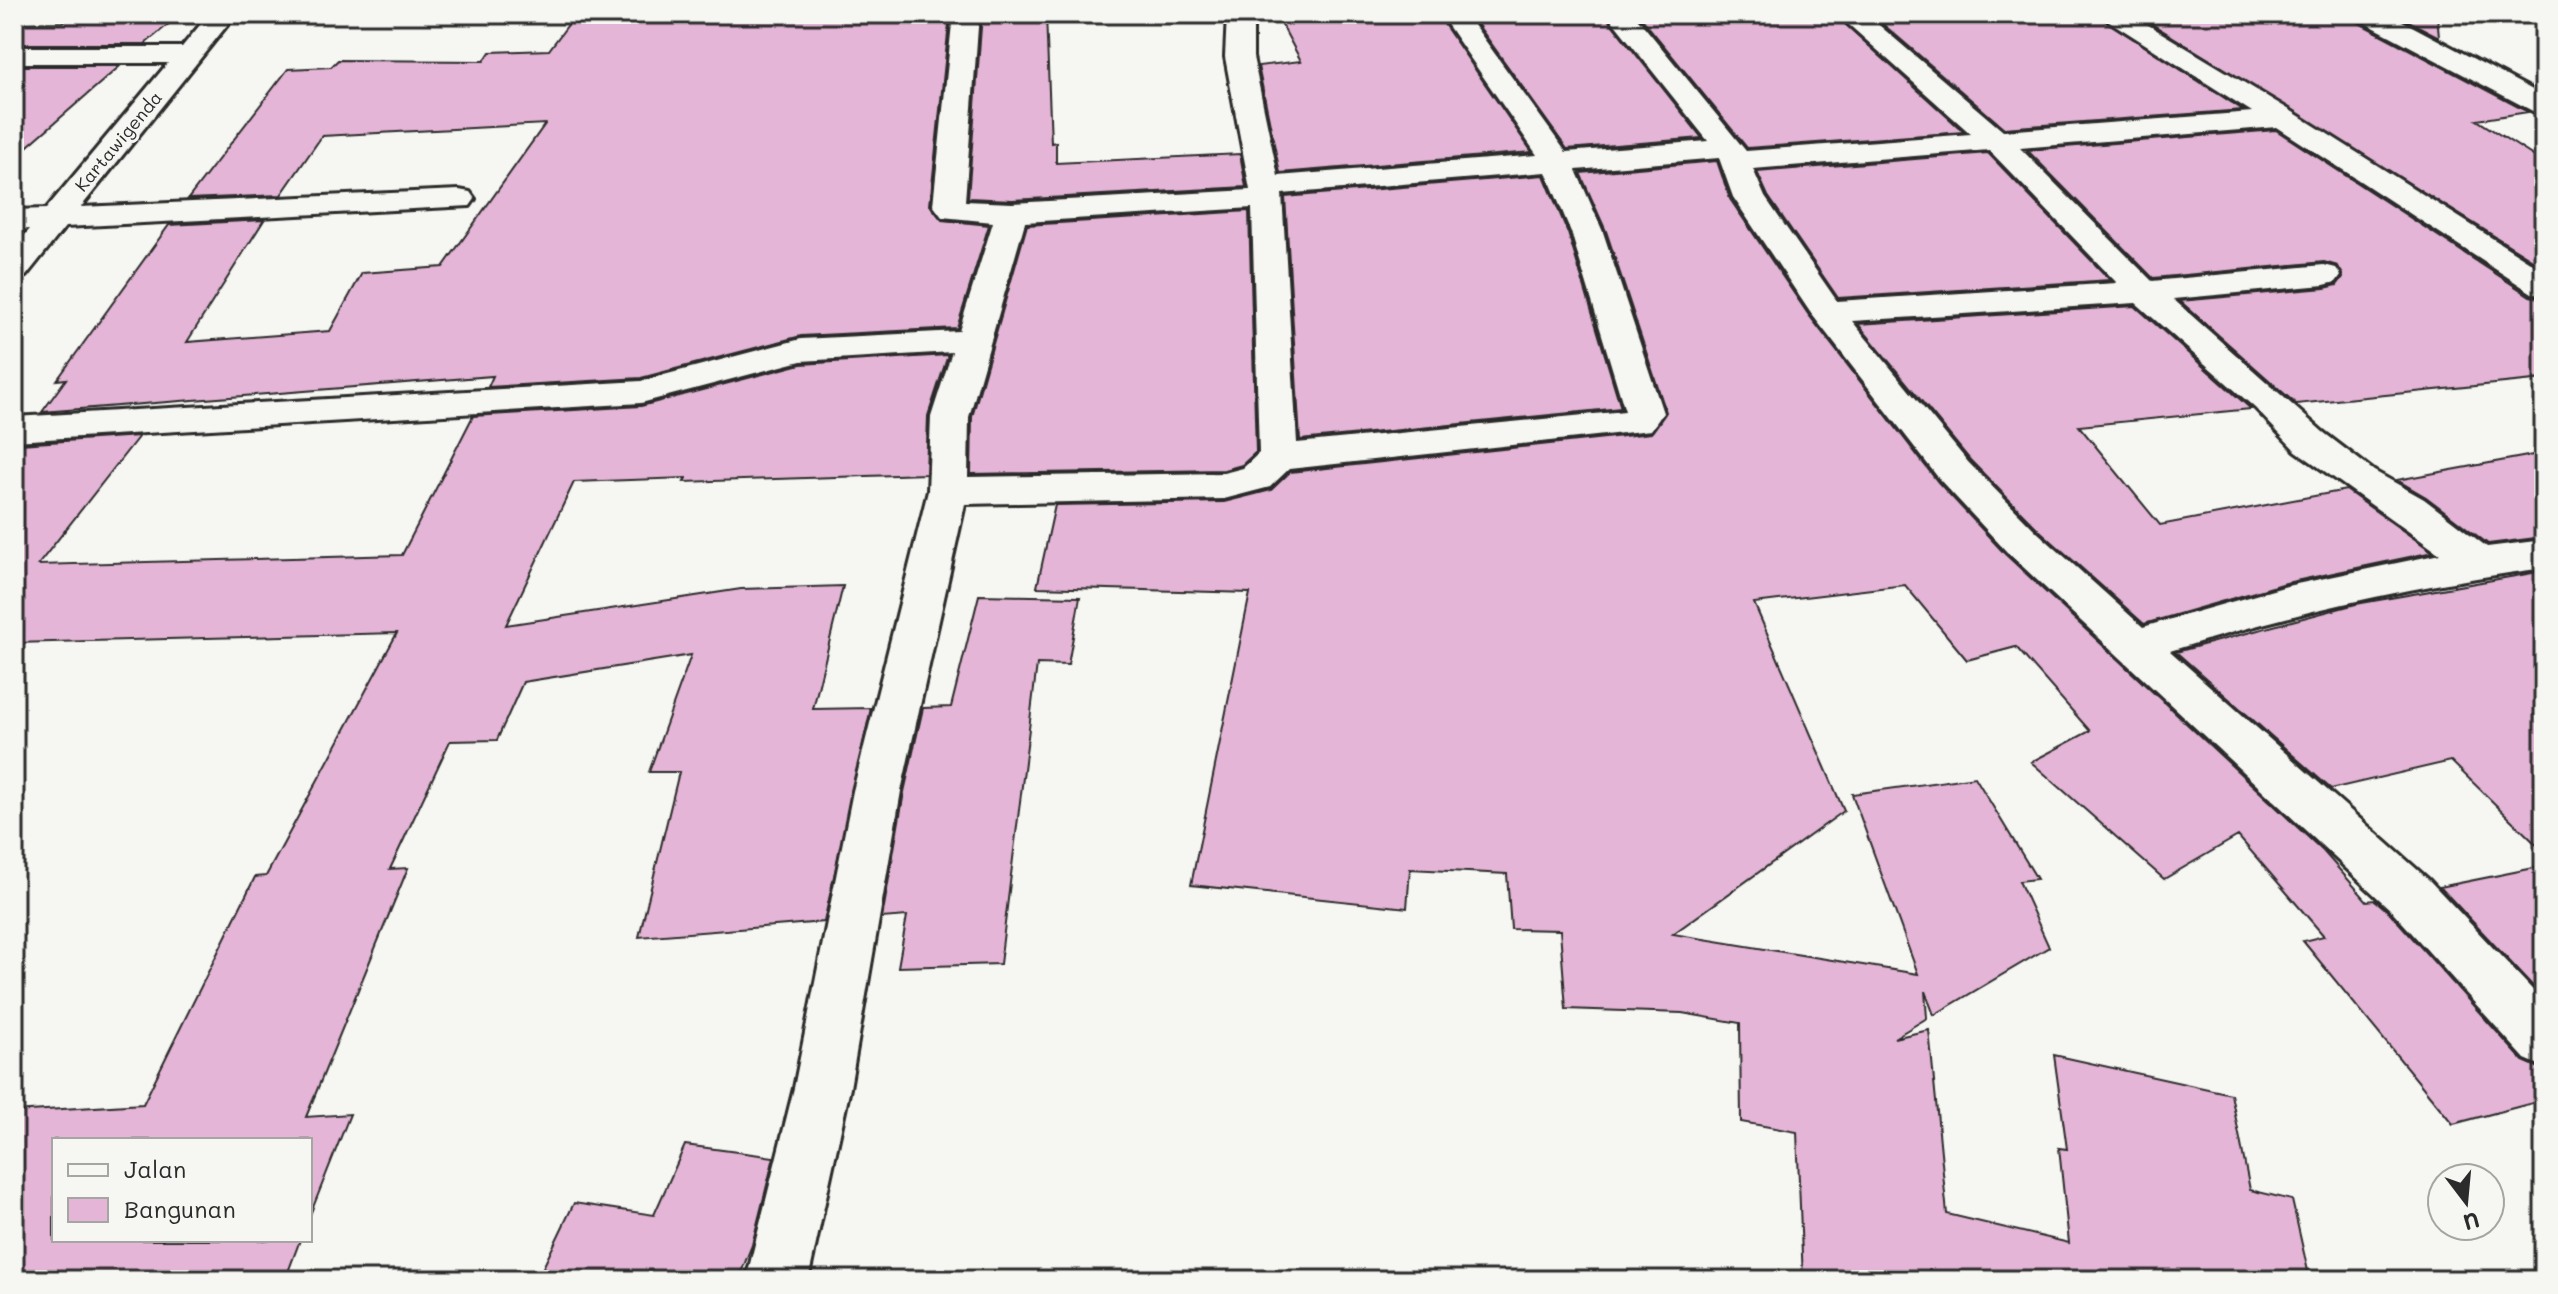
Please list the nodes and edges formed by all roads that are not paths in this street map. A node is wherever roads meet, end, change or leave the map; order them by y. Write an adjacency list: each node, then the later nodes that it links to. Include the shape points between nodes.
1 (223, 14): 10 (street, Kartawigenda)
2 (966, 14): 18 (street, via 949,205 961,213)
3 (1240, 14): 16 (street, via 1239,57)
4 (1453, 14): 15 (street)
5 (1620, 14): 14 (street)
6 (1850, 14): 13 (street)
7 (2111, 14): 12 (street)
8 (2369, 14): 11 (street)
9 (14, 55): 10 (street)
10 (190, 55): 19 (street, Kartawigenda)
11 (2544, 108)
12 (2283, 118): 13 (street); 23 (street)
13 (1998, 142): 14 (street); 24 (street)
14 (1732, 155): 15 (street); 25 (street, via 1749,197)
15 (1557, 161): 16 (street); 28 (street, via 1587,232 1643,418 1627,426)
16 (1267, 192): 18 (street); 28 (street)
17 (459, 199): 19 (street)
18 (1012, 213): 26 (street)
19 (52, 219): 20 (street); 21 (street, Kartawigenda)
20 (14, 220)
21 (14, 269)
22 (2324, 275): 24 (street)
23 (2544, 286)
24 (2144, 292): 25 (street); 31 (street, via 2309,441)
25 (1827, 312): 32 (street, via 1954,471 2022,542)
26 (973, 341): 27 (street, via 797,351 641,392); 29 (street, via 950,417)
27 (14, 429)
28 (1278, 457): 29 (street, via 1256,478 1224,486)
29 (948, 491): 34 (street, via 877,791 822,1088)
30 (2544, 554): 31 (street)
31 (2477, 561): 32 (street, via 2257,607)
32 (2136, 645): 33 (street, via 2411,896)
33 (2544, 1041)
34 (777, 1280)

